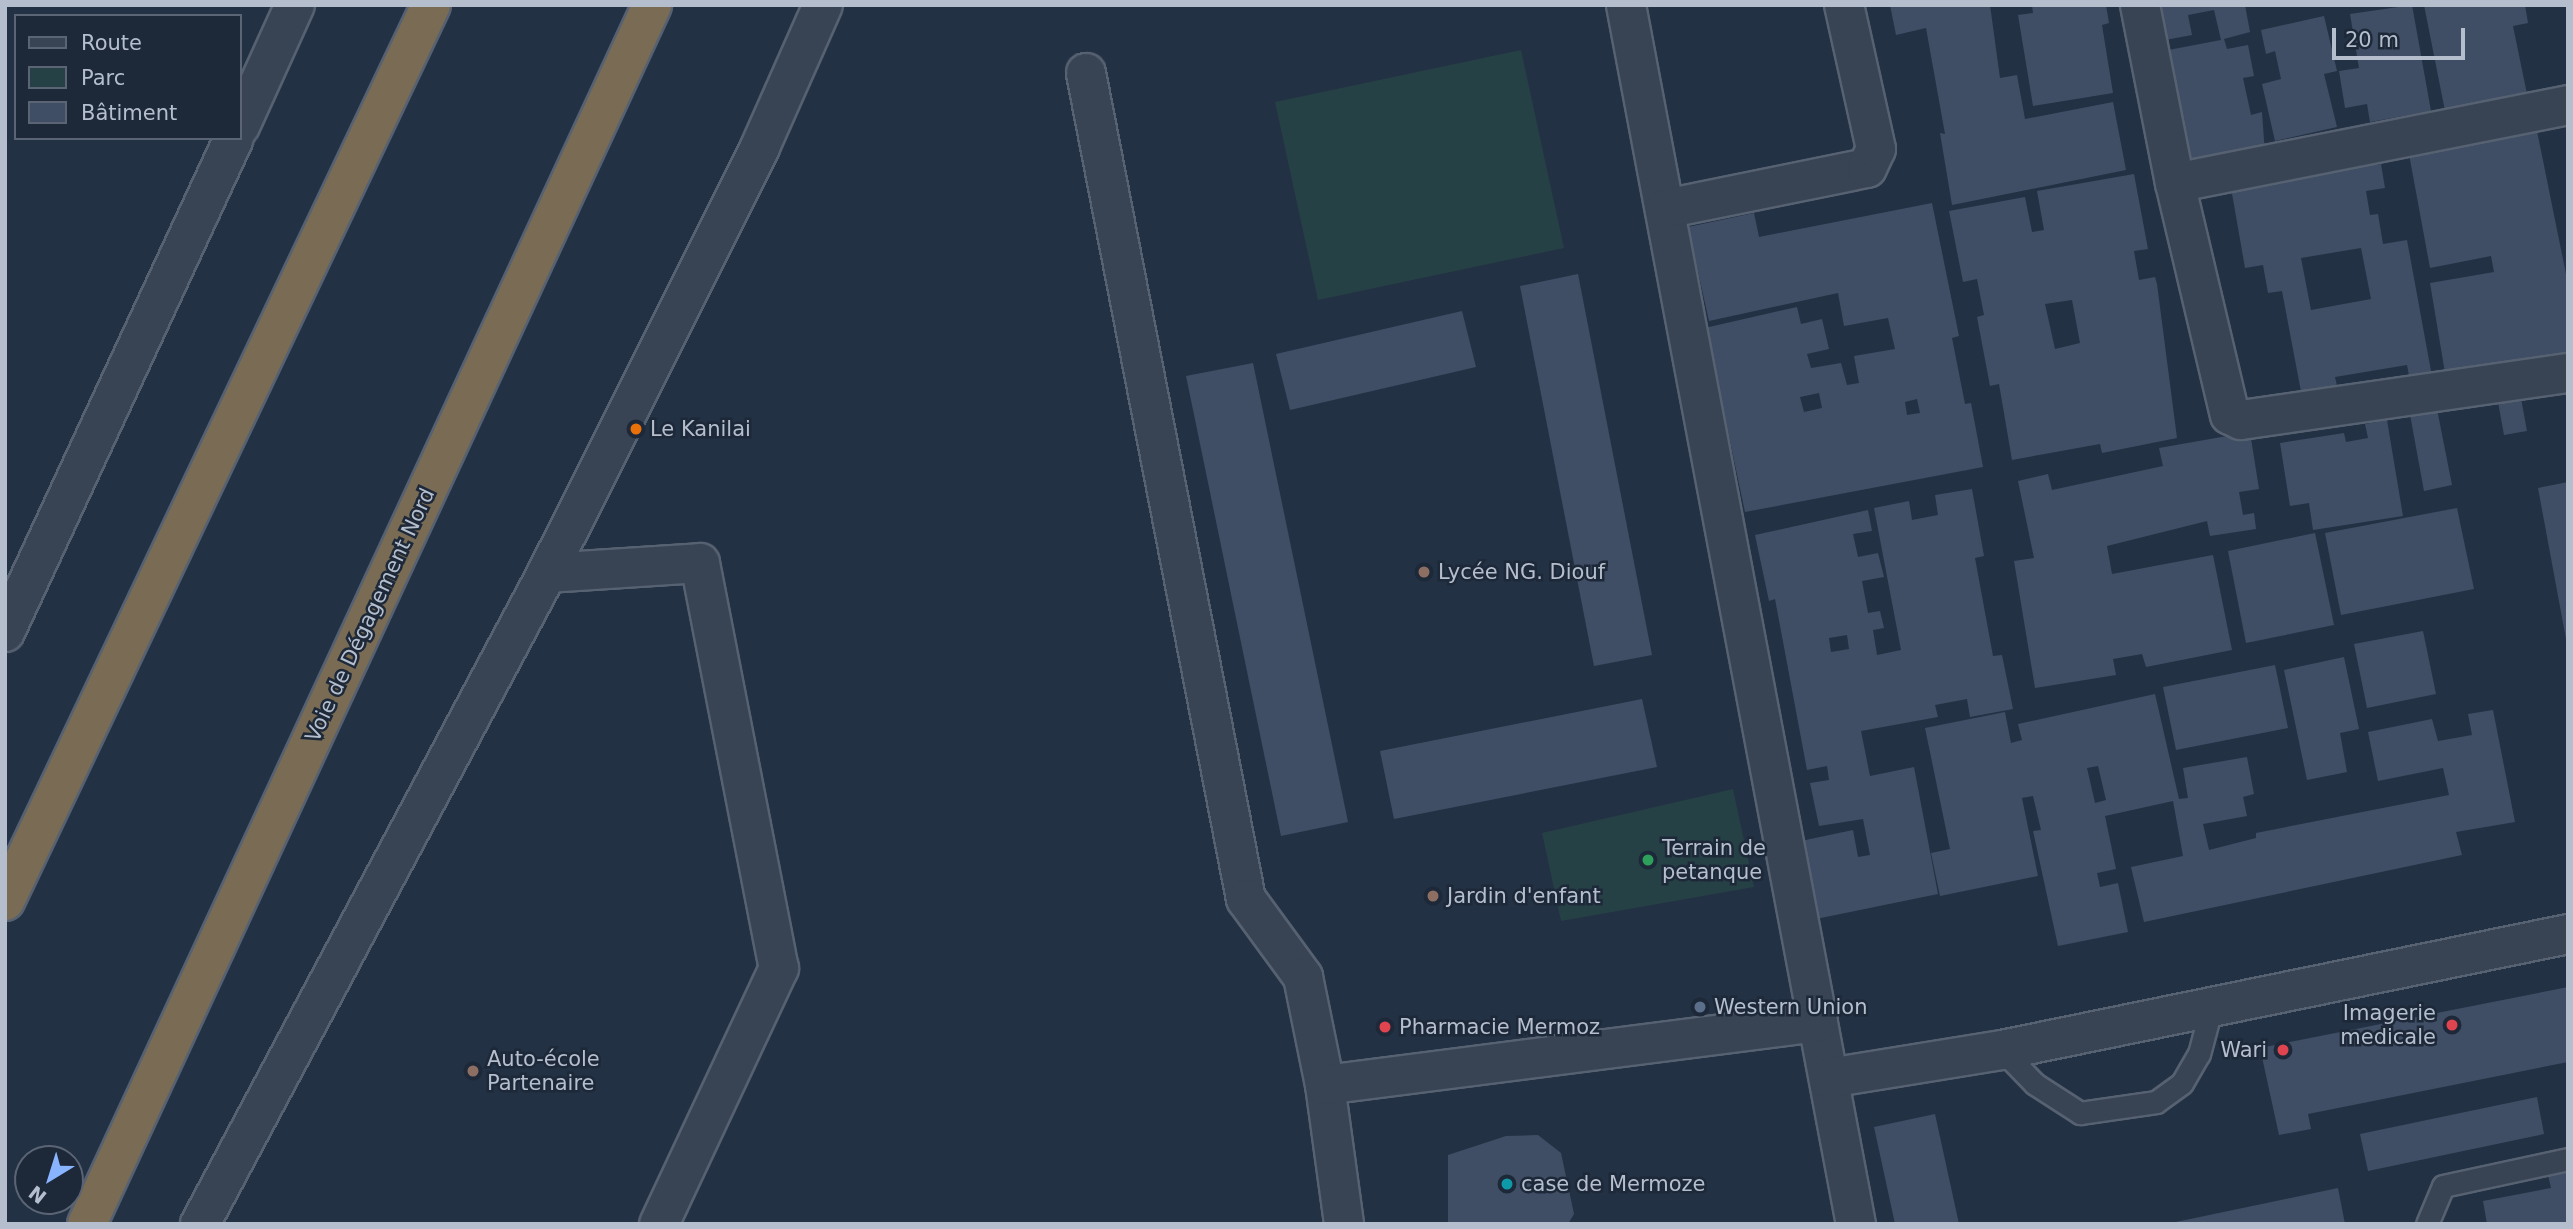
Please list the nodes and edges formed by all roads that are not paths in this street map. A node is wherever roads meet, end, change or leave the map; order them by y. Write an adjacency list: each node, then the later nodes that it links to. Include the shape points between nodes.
1 (295, 5): 10 (street)
2 (432, 5): 17 (highway)
3 (652, 5): 25 (highway, Voie de Dégagement Nord)
4 (823, 5): 15 (street, via 760,147)
5 (1626, 5): 13 (street)
6 (1844, 5): 13 (street, via 1876,149 1867,168)
7 (2140, 5): 12 (street)
8 (1086, 73): 23 (street, via 1246,899 1303,977)
9 (2568, 105): 12 (street)
10 (242, 122)
11 (233, 140): 16 (street)
12 (2175, 183): 14 (street, via 2227,410 2235,418)
13 (1664, 209): 20 (street)
14 (2568, 373)
15 (547, 573): 26 (street); 27 (street, via 700,563 779,968)
16 (5, 632)
17 (5, 901)
18 (2568, 934): 19 (street)
19 (2212, 1005): 21 (street); 21 (lane, via 2199,1054 2182,1083 2156,1101 2080,1112 2035,1084)
20 (1818, 1022): 22 (street); 23 (street)
21 (2002, 1050): 22 (street)
22 (1829, 1078): 29 (street)
23 (1325, 1085): 28 (street)
24 (2568, 1158): 30 (lane, via 2443,1186)
25 (87, 1224)
26 (200, 1224)
27 (659, 1224)
28 (1344, 1224)
29 (1856, 1224)
30 (2427, 1224)

